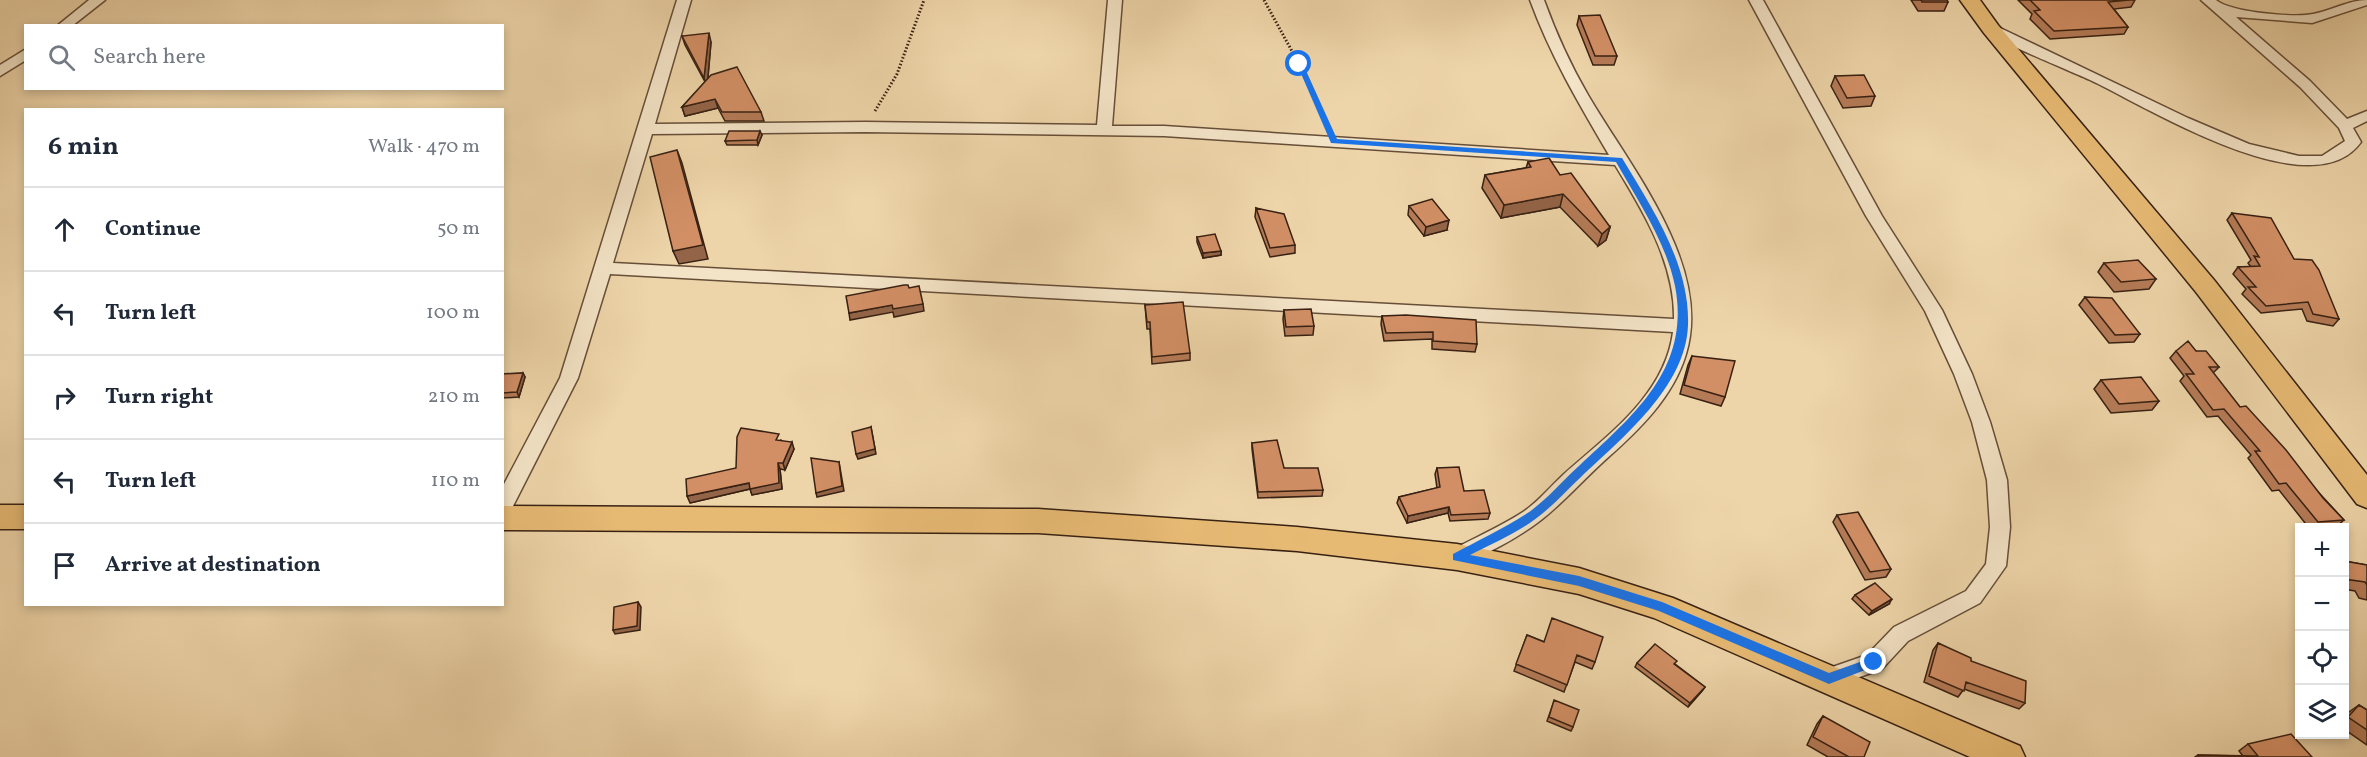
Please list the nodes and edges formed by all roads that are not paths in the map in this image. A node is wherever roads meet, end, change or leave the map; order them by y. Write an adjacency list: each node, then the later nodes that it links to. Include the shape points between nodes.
1 (98, 0): 9 (street)
2 (684, 0): 15 (street)
3 (1115, 0): 16 (street)
4 (1537, 0): 17 (street, via 1563,65)
5 (1756, 0): 26 (street, via 1874,216 1933,310 1964,374 1997,480 2000,526 1996,566 1973,597 1901,634 1874,662)
6 (1970, 0): 10 (main road)
7 (2367, 0): 8 (street, via 2312,19 2244,15)
8 (2212, 4): 14 (street, via 2305,84)
9 (66, 24)
10 (1991, 29): 14 (street, via 2205,131 2263,153 2291,160 2322,161 2341,154 2352,142); 20 (main road, via 2205,286)
11 (24, 54): 12 (street)
12 (0, 72)
13 (2367, 115): 14 (street)
14 (2345, 126)
15 (646, 129): 16 (street); 18 (street)
16 (1104, 129): 17 (street)
17 (1619, 160): 19 (street, via 1666,245 1680,286)
18 (604, 268): 19 (street); 21 (street, via 568,378)
19 (1683, 326): 25 (street, via 1676,356 1658,392 1625,429 1531,517)
20 (2367, 496)
21 (504, 504)
22 (0, 517): 23 (main road)
23 (24, 517)
24 (504, 518): 25 (main road, via 1038,521 1297,539)
25 (1457, 557): 26 (main road, via 1579,581 1662,607)
26 (1829, 678): 27 (main road)
27 (2008, 757)

